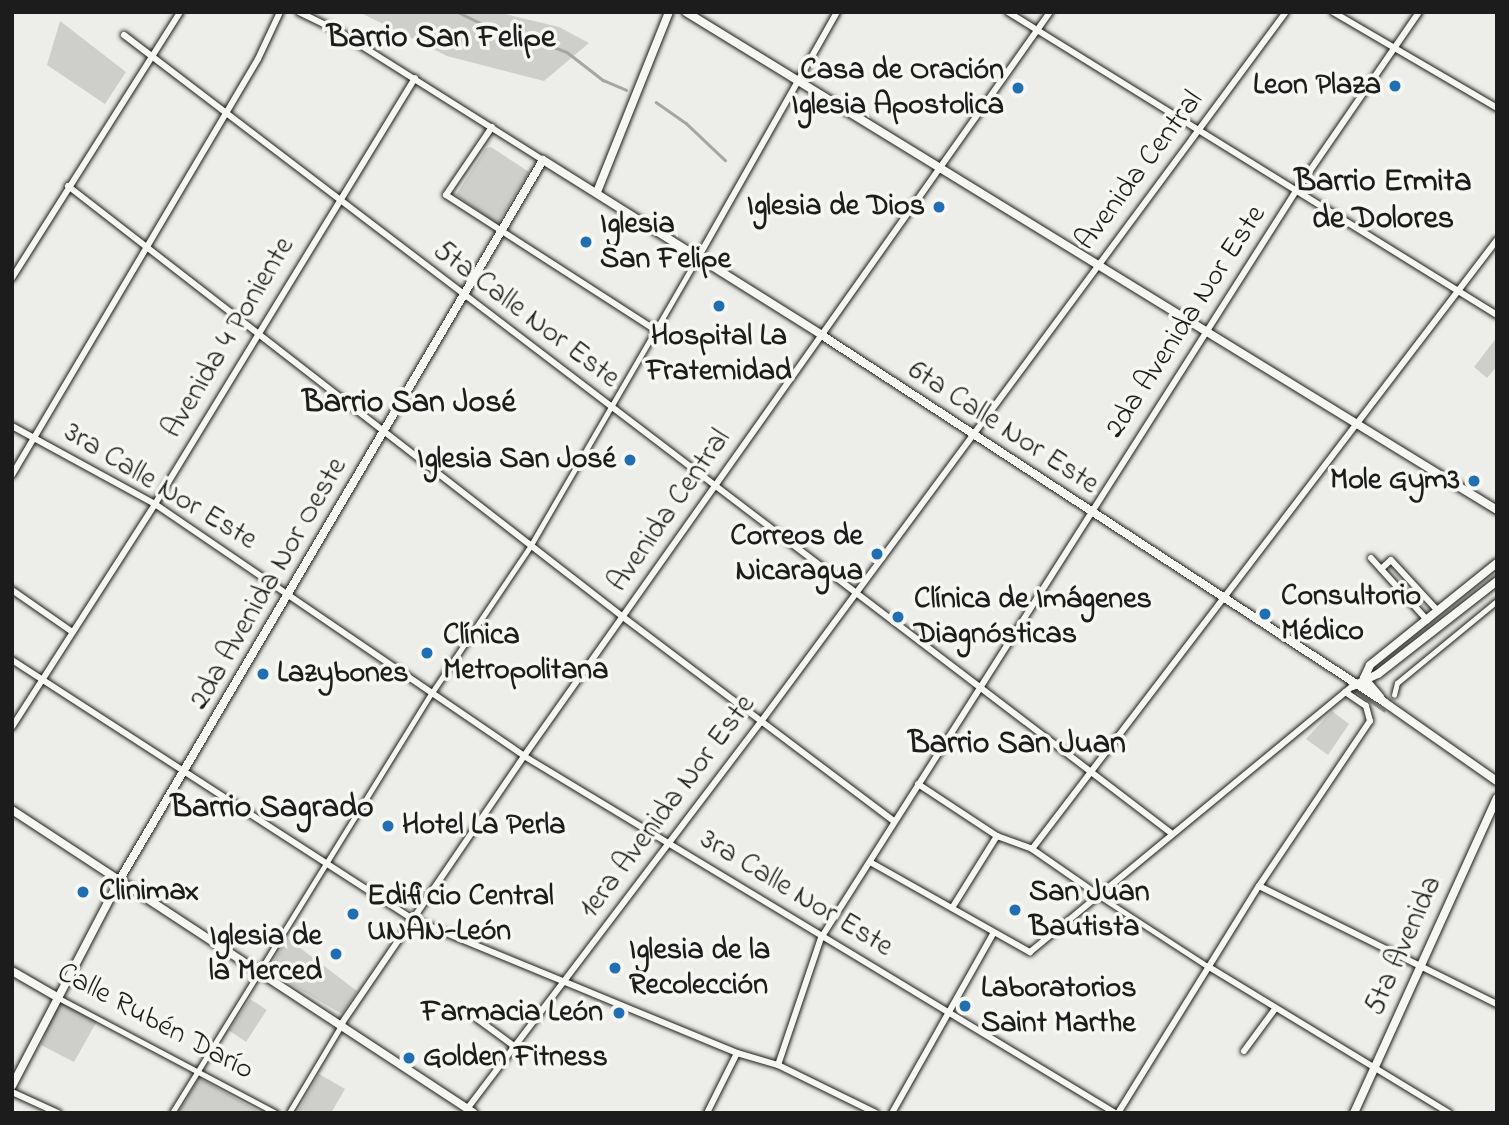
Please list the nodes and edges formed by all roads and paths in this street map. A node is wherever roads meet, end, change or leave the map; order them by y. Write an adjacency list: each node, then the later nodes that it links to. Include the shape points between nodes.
1 (180, 12): 15 (street)
2 (280, 12): 19 (street)
3 (299, 12): 16 (street)
4 (669, 12): 26 (street)
5 (686, 12): 17 (street)
6 (1008, 12): 12 (street)
7 (1050, 12): 12 (street, Avenida Central)
8 (1286, 12): 21 (street, Avenida Central)
9 (1333, 12): 14 (street)
10 (1419, 12): 14 (street, 2da Avenida Nor Este)
11 (834, 13): 17 (street)
12 (1038, 30): 21 (street); 23 (street, Avenida Central)
13 (124, 35): 15 (street, 5ta Calle Nor Este)
14 (1396, 48): 18 (street); 25 (street, 2da Avenida Nor Este)
15 (150, 53): 19 (street, 5ta Calle Nor Este); 24 (street)
16 (415, 78): 20 (street); 27 (street, Avenida 4 Poniente)
17 (800, 82): 23 (street); 31 (street)
18 (1497, 108)
19 (227, 110): 27 (street, 5ta Calle Nor Este); 30 (street)
20 (492, 127): 22 (street); 28 (street, via 446,195)
21 (1199, 131): 25 (street); 32 (street, Avenida Central)
22 (543, 160): 26 (street, 6ta Calle Nor Este); 28 (street, 2da Avenida Nor Oeste)
23 (940, 167): 32 (street); 40 (street, Avenida Central)
24 (68, 186): 30 (street); 33 (street)
25 (1296, 191): 34 (street); 37 (street, 2da Avenida Nor Este)
26 (597, 192): 31 (street, 6ta Calle Nor Este)
27 (338, 201): 35 (street, 5ta Calle Nor Este); 39 (street, Avenida 4 Poniente)
28 (502, 231): 35 (street, 2da Avenida Nor Oeste); 38 (street)
29 (1497, 240): 34 (street)
30 (147, 247): 39 (street); 45 (street)
31 (699, 256): 38 (street); 40 (street, 6ta Calle Nor Este)
32 (1099, 264): 37 (street); 46 (street, Avenida Central)
33 (12, 278)
34 (1458, 291): 36 (street); 42 (street)
35 (463, 295): 41 (street, 5ta Calle Nor Este); 44 (street, 2da Avenida Nor Oeste)
36 (1497, 316)
37 (1208, 330): 42 (street); 51 (street, 2da Avenida Nor Este)
38 (657, 331): 41 (street)
39 (258, 334): 44 (street); 49 (street, Avenida 4 Poniente)
40 (820, 334): 46 (street, 6ta Calle Nor Este); 48 (street, Avenida Central)
41 (613, 411): 48 (street, 5ta Calle Nor Este); 52 (street)
42 (1358, 422): 50 (street); 62 (street)
43 (12, 426): 45 (street, 3ra Calle Nor Este)
44 (383, 433): 52 (street); 60 (street, 2da Avenida Nor Oeste)
45 (34, 437): 47 (street); 49 (street, 3ra Calle Nor Este)
46 (972, 437): 51 (street, 6ta Calle Nor Este); 59 (street, Avenida Central)
47 (12, 475)
48 (715, 487): 59 (street, 5ta Calle Nor Este); 65 (street, Avenida Central)
49 (155, 504): 60 (street, 3ra Calle Nor Este); 68 (street, Avenida 4 Poniente)
50 (1497, 510)
51 (1091, 513): 62 (street, 6ta Calle Nor Este); 73 (street, 2da Avenida Nor Este)
52 (531, 545): 65 (street); 76 (street)
53 (1371, 558): 55 (street)
54 (1497, 563): 57 (street)
55 (1381, 569): 64 (street, via 1391,560); 66 (street)
56 (1497, 581): 61 (street)
57 (1469, 585): 61 (street); 64 (street)
58 (12, 590): 68 (street)
59 (855, 594): 73 (street, 5ta Calle Nor Este); 79 (street, 1era Avenida Nor Este)
60 (290, 595): 76 (street, 3ra Calle Nor Este); 82 (street, 2da Avenida Nor Oeste)
61 (1477, 597): 69 (street)
62 (1222, 598): 74 (street, 6ta Calle Nor Este); 83 (street)
63 (1497, 601): 77 (street, via 1397,683)
64 (1438, 611): 66 (street)
65 (623, 617): 79 (street); 81 (street, Avenida Central)
66 (1427, 620): 67 (street)
67 (1418, 628): 69 (street); 71 (street, via 1370,665)
68 (71, 631): 72 (street, Avenida 4 Poniente)
69 (1425, 639): 71 (street, via 1378,674)
70 (12, 660): 72 (street)
71 (1364, 678): 74 (street); 78 (street, 6ta Calle Nor Este)
72 (41, 680): 80 (street, Avenida 4 Poniente); 82 (street)
73 (977, 686): 83 (street, 5ta Calle Nor Este); 85 (street, 2da Avenida Nor Este)
74 (1353, 686): 75 (street); 78 (street, 6ta Calle Nor Este)
75 (1345, 692): 89 (street); 96 (street, via 1370,714 1370,721)
76 (431, 694): 81 (street, 3ra Calle Nor Este); 94 (street)
77 (1394, 695)
78 (1384, 702): 84 (street, 6ta Calle Nor Este)
79 (760, 723): 88 (street); 91 (street, 1era Avenida Nor Este)
80 (12, 727)
81 (524, 756): 91 (street, 3ra Calle Nor Este); 99 (street, Avenida Central)
82 (185, 772): 94 (street); 95 (street, 2da Avenida Nor Oeste)
83 (1091, 772): 89 (street, 5ta Calle Nor Este); 92 (street)
84 (1497, 781)
85 (918, 785): 88 (street, 2da Avenida Nor Este); 90 (street)
86 (1497, 798): 103 (street, 5ta Avenida)
87 (12, 810): 95 (street)
88 (894, 821): 93 (street, 2da Avenida Nor Este)
89 (1170, 832): 97 (street)
90 (997, 836): 92 (street); 98 (street)
91 (668, 842): 101 (street, 3ra Calle Nor Este); 106 (street, 1era Avenida Nor Este)
92 (1032, 849): 97 (street)
93 (870, 862): 98 (street); 101 (street, 2da Avenida Nor Este)
94 (326, 863): 99 (street); 104 (street)
95 (120, 879): 104 (street); 107 (street, 2da Avenida Nor Oeste)
96 (1258, 886): 102 (street); 103 (street)
97 (1097, 894): 100 (street, via 1030,951); 102 (street)
98 (952, 908): 100 (street)
99 (412, 919): 106 (street); 112 (street, Avenida Central)
100 (993, 934): 110 (street)
101 (821, 938): 110 (street, 3ra Calle Nor Este); 116 (street, 2da Avenida Nor Este)
102 (1209, 967): 109 (street); 129 (street)
103 (1418, 967): 108 (street); 117 (street, 5ta Avenida)
104 (259, 968): 112 (street); 118 (street)
105 (12, 971): 107 (street, Calle Rubén Darío)
106 (566, 983): 113 (street, 1era Avenida Nor Este); 115 (street)
107 (57, 997): 118 (street, Calle Rubén Darío); 119 (street, 2da Avenida Nor Oeste)
108 (1497, 1004)
109 (1275, 1009): 114 (street); 117 (street)
110 (948, 1012): 128 (street); 129 (street, 3ra Calle Nor Este)
111 (476, 1018): 113 (street)
112 (342, 1023): 121 (street); 125 (street, Avenida Central)
113 (514, 1046): 121 (street, 1era Avenida Nor Este)
114 (1244, 1051)
115 (737, 1053): 116 (street); 126 (street)
116 (778, 1065): 127 (street)
117 (1374, 1068): 130 (street, 5ta Avenida); 131 (street)
118 (198, 1070): 123 (street); 124 (street, Calle Rubén Darío)
119 (12, 1086)
120 (12, 1092): 122 (street)
121 (468, 1112)
122 (58, 1113)
123 (172, 1113)
124 (276, 1113)
125 (289, 1113)
126 (707, 1113)
127 (876, 1113)
128 (892, 1113)
129 (1116, 1113)
130 (1354, 1113)
131 (1449, 1113)

